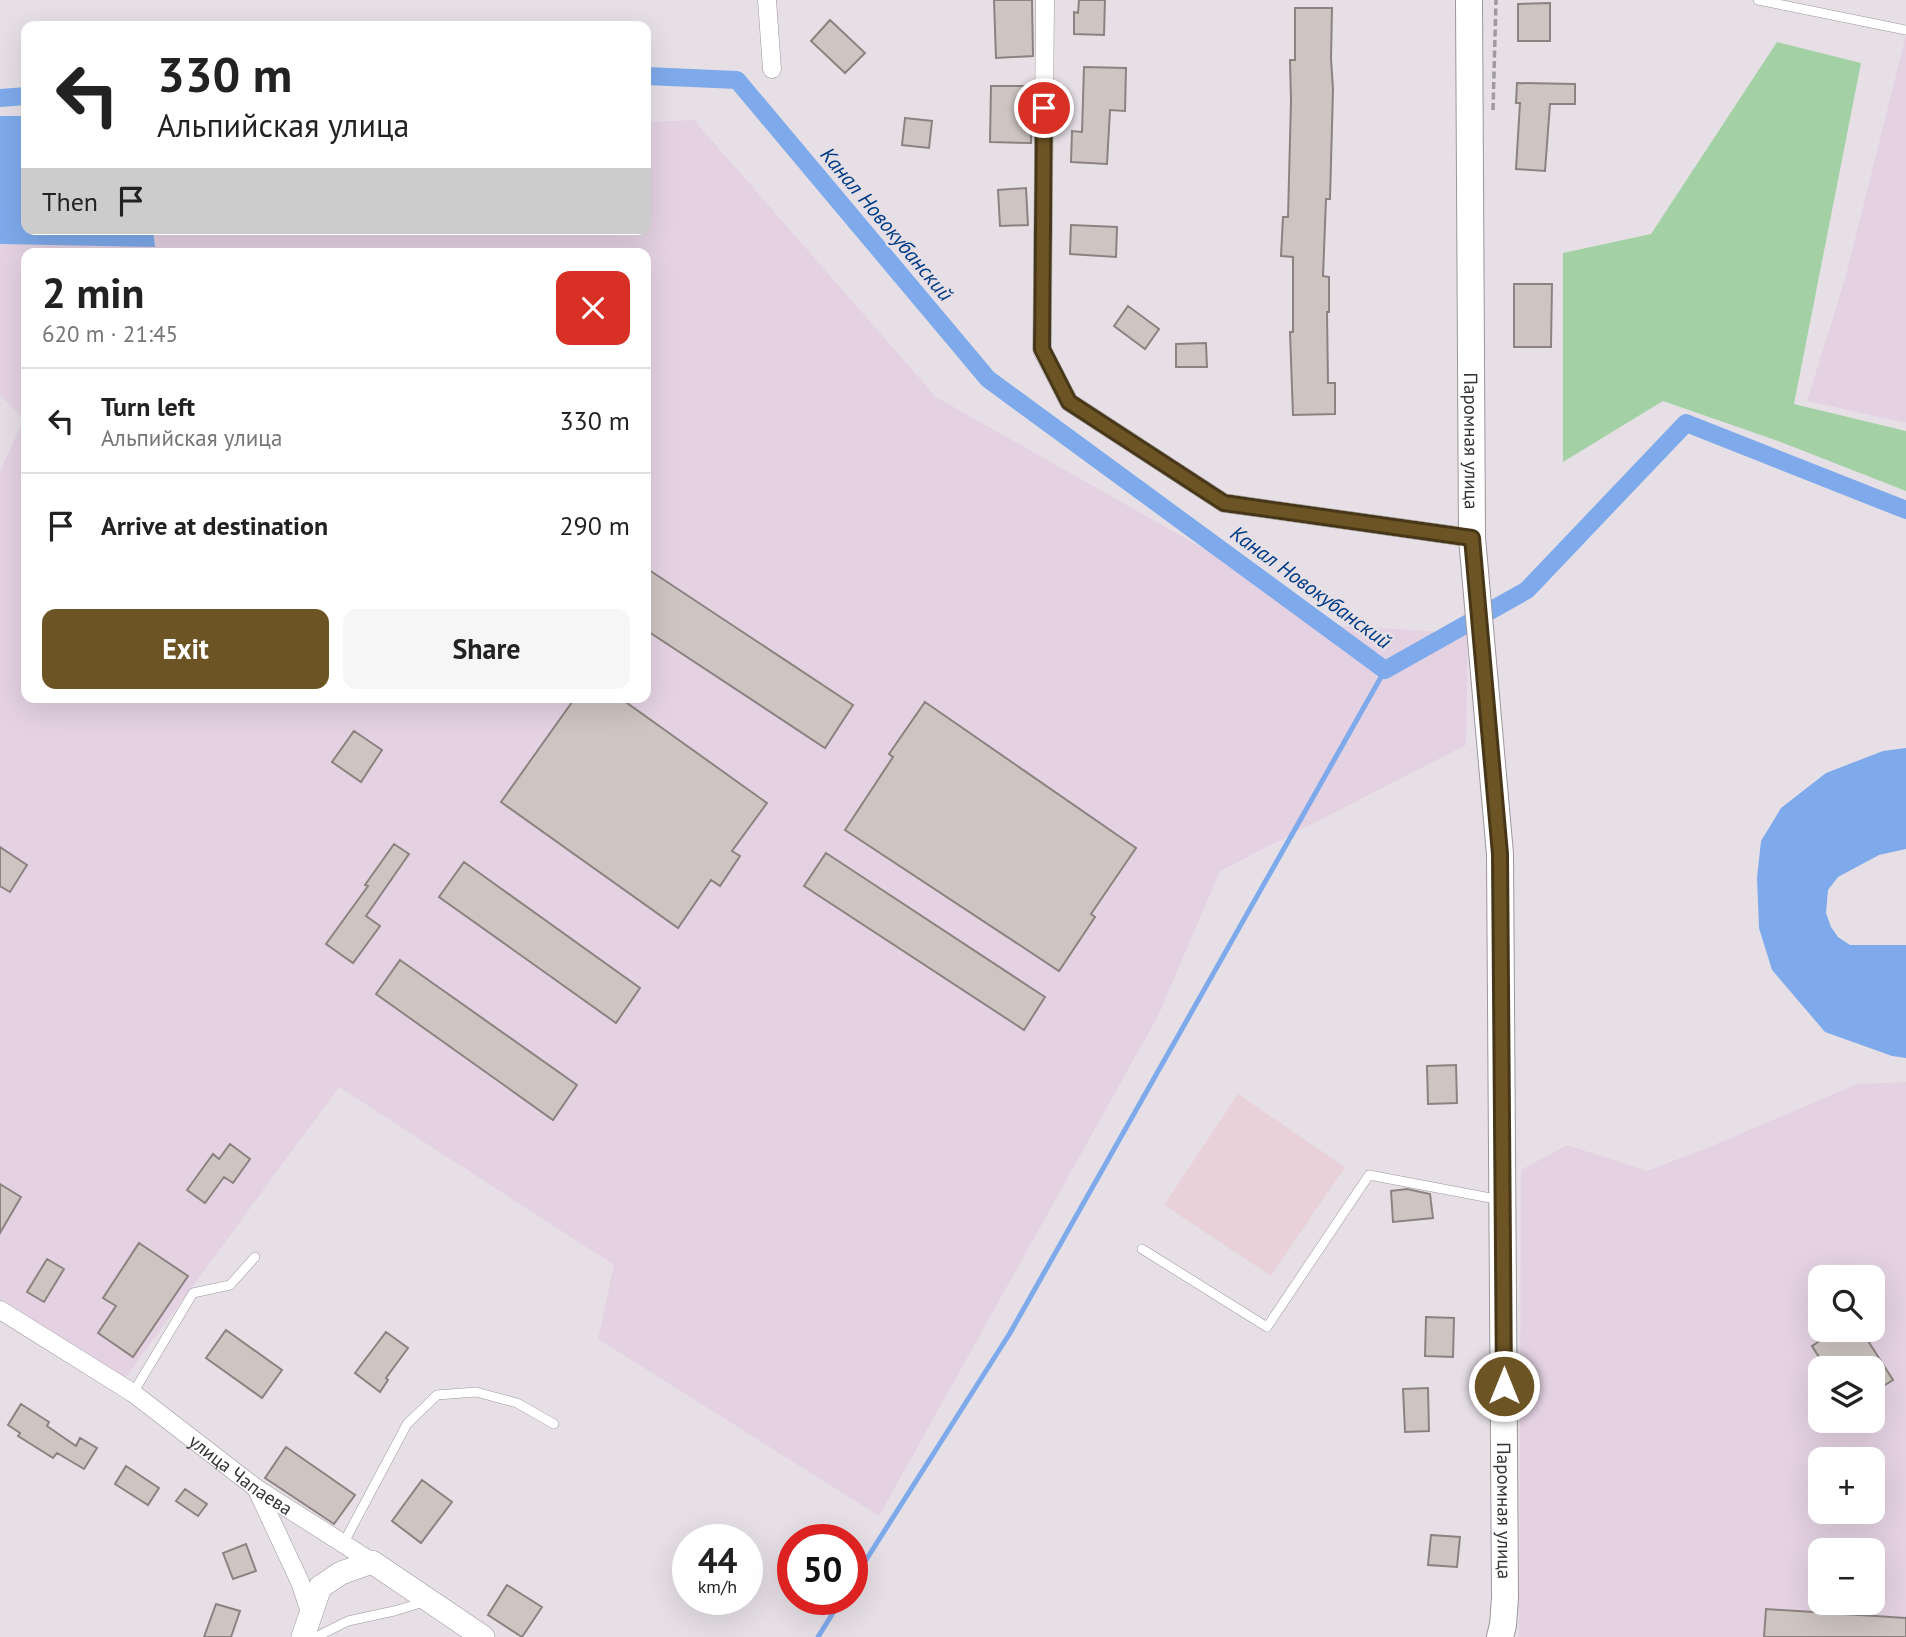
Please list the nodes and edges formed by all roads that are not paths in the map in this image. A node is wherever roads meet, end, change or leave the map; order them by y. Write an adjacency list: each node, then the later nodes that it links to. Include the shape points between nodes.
1 (767, 0): 6 (street)
2 (1045, 0): 7 (street, via 1042,349 1069,402 1224,503)
3 (1469, 0): 7 (main road, Паромная улица)
4 (1758, 0): 5 (lane)
5 (1906, 30)
6 (772, 69)
7 (1473, 550): 8 (main road, Паромная улица, via 1500,854)
8 (1502, 1200): 9 (lane, via 1369,1175 1267,1327); 21 (main road, Паромная улица, via 1505,1598)
9 (1142, 1249)
10 (255, 1257): 12 (lane, via 230,1285 193,1293)
11 (0, 1310): 12 (street, улица Чапаева)
12 (133, 1392): 14 (street, улица Чапаева)
13 (554, 1424): 15 (lane, via 517,1403 476,1392 437,1395 407,1424)
14 (256, 1488): 15 (street, улица Чапаева); 18 (street, via 300,1583)
15 (344, 1544): 16 (street, улица Чапаева)
16 (372, 1562): 17 (street, улица Чапаева); 18 (street, via 341,1573 320,1587)
17 (429, 1601): 18 (lane); 20 (street, улица Чапаева)
18 (313, 1626): 19 (street)
19 (303, 1637)
20 (483, 1637)
21 (1500, 1637)

